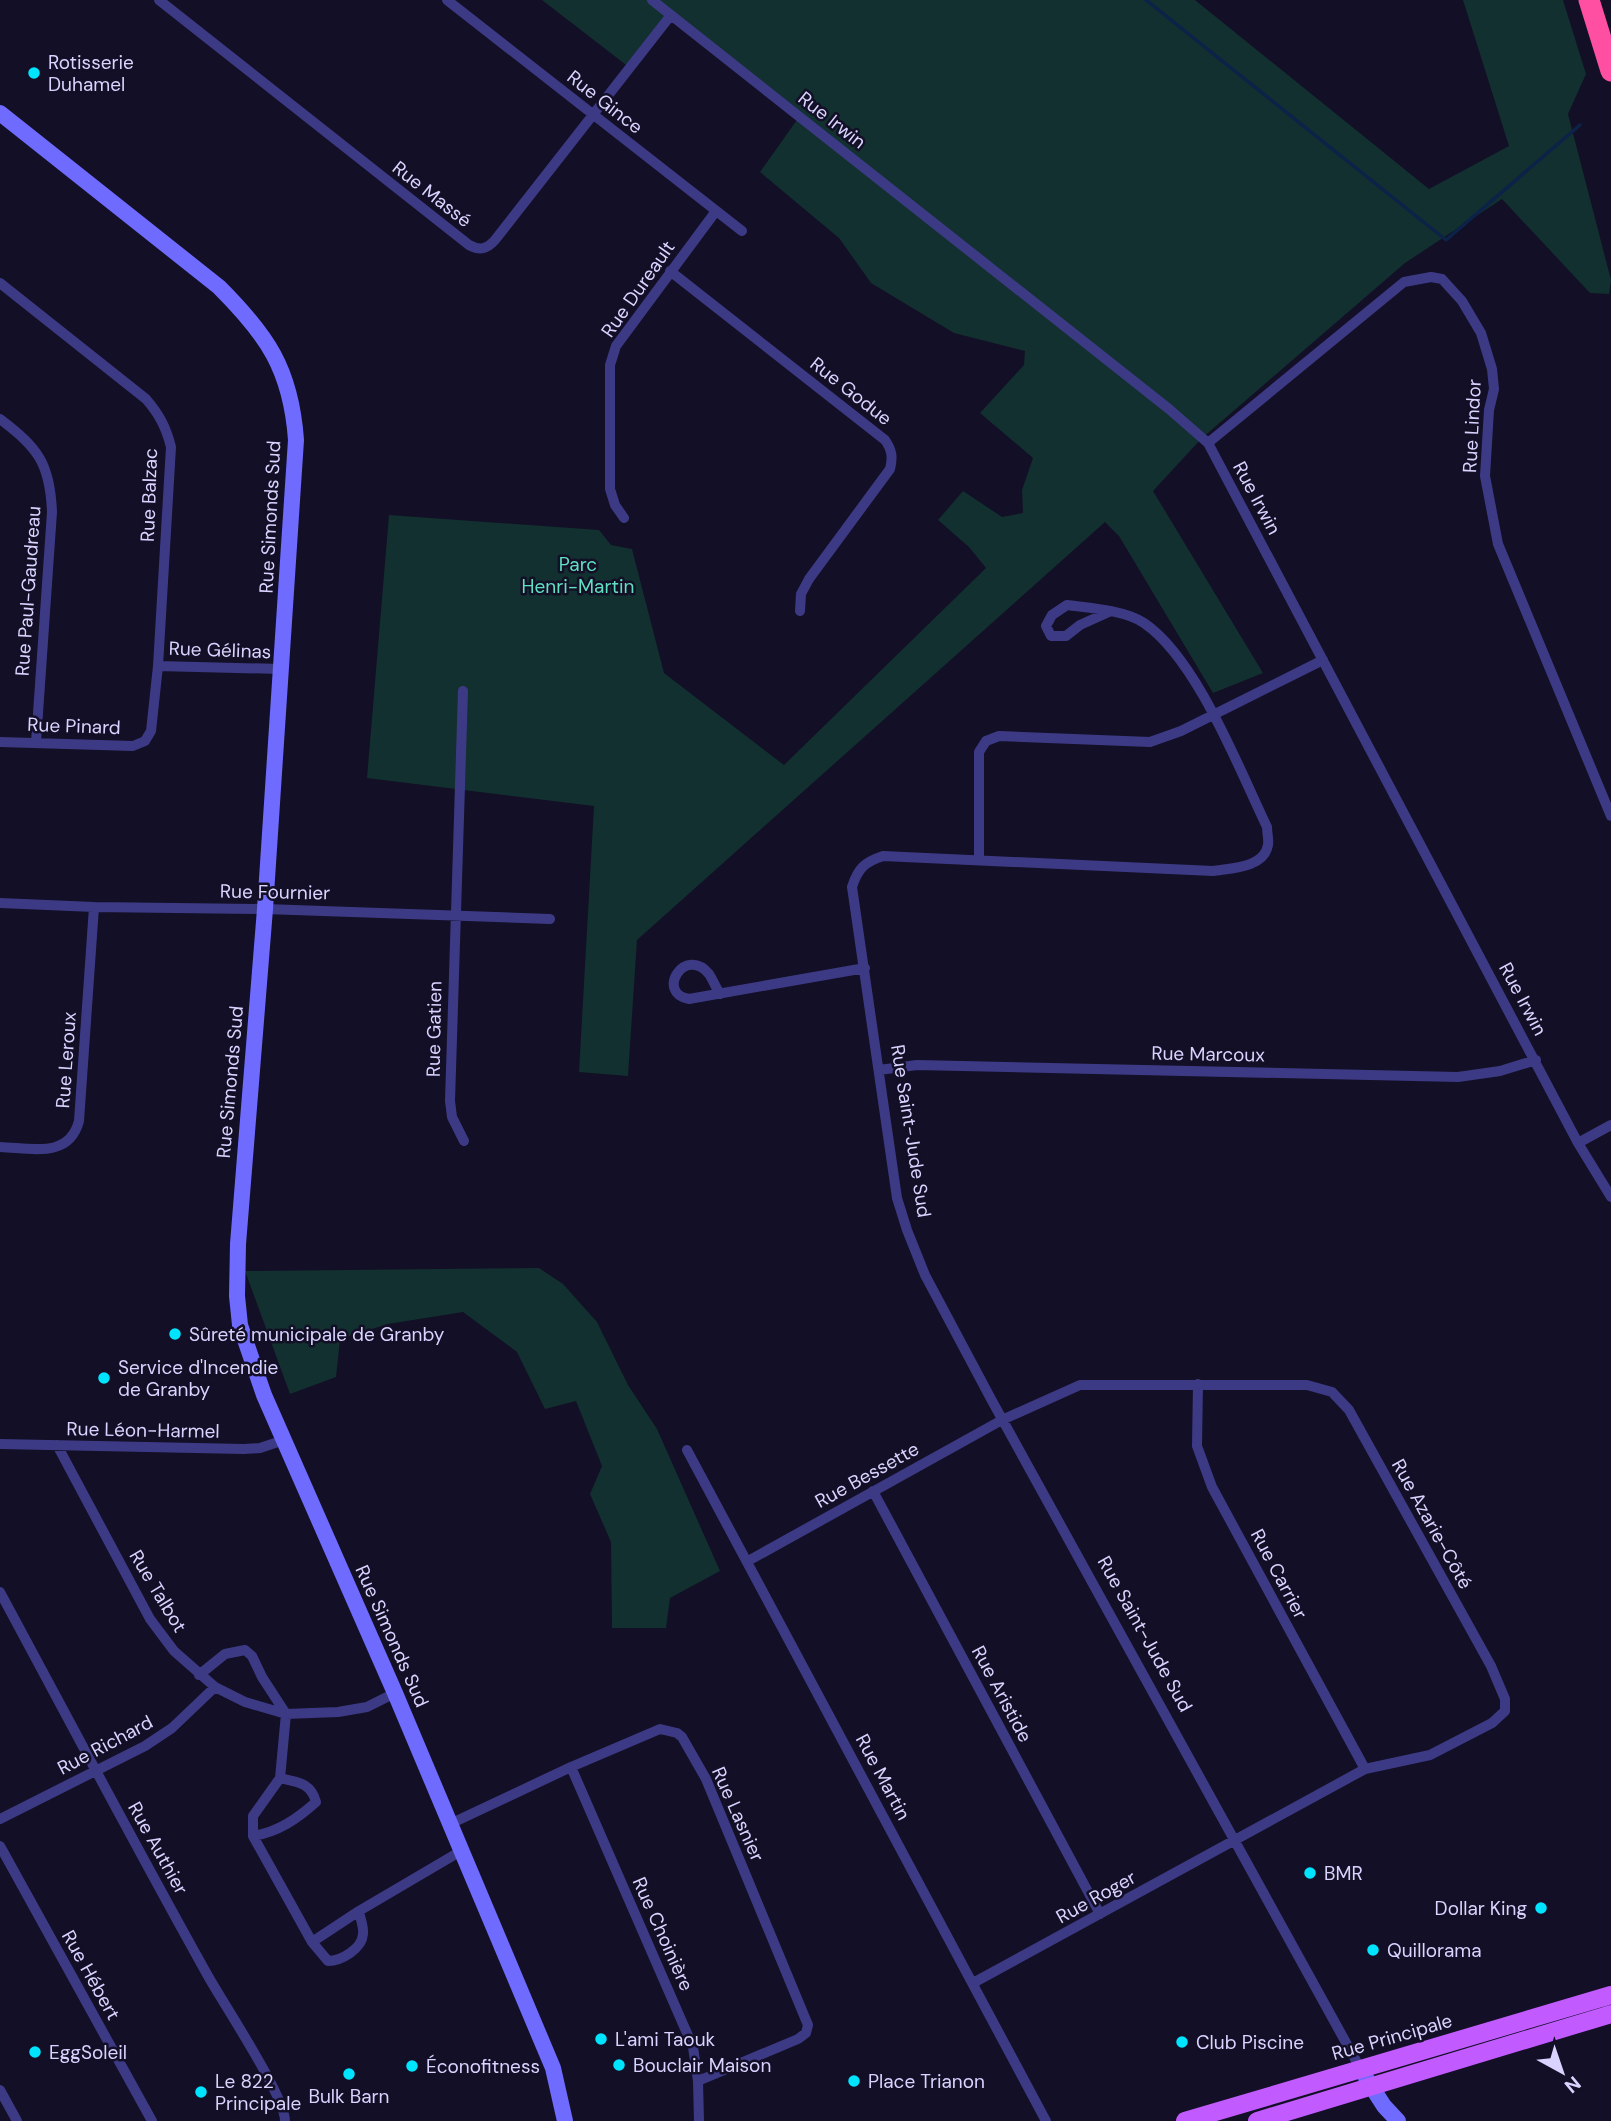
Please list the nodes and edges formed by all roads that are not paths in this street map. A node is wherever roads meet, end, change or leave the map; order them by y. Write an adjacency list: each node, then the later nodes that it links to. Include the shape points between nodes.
1 (159, 0): 8 (street, Rue Massé, via 474,248 489,247)
2 (447, 0): 8 (street, Rue Gince)
3 (652, 0): 5 (street, Rue Irwin)
4 (1589, 0): 6 (highway)
5 (671, 15): 8 (street, Rue Massé); 14 (street, Rue Irwin)
6 (1611, 71)
7 (0, 113): 20 (street, Rue Simonds Sud, via 219,287 267,340 289,390 296,440)
8 (593, 115): 9 (street, Rue Gince)
9 (716, 211): 10 (street, Rue Gince); 11 (street, Rue Dureault)
10 (742, 231)
11 (670, 271): 15 (street, Rue Dureault, via 616,345 610,365 610,489); 16 (street, Rue Godue, via 890,447 890,469 809,579 801,594)
12 (0, 283): 19 (street, Rue Balzac, via 131,385 158,412 166,429 170,459)
13 (0, 419): 25 (street, Rue Paul-Gaudreau, via 29,443 45,465 51,487)
14 (1208, 443): 18 (street, Rue Irwin); 26 (street, Rue Lindor, via 1404,282 1442,279 1481,333 1492,369 1485,476 1498,544)
15 (624, 518)
16 (800, 611)
17 (1111, 611): 17 (street, Rue Saint-Jude Sud, via 1066,636 1051,636 1046,626 1052,615 1067,605); 22 (street, Rue Saint-Jude Sud, via 1143,622 1173,650)
18 (1323, 660): 22 (street); 35 (street, Rue Irwin)
19 (158, 666): 20 (street, Rue Gélinas); 23 (street, Rue Balzac, via 151,731)
20 (281, 669): 30 (street, Rue Simonds Sud)
21 (463, 691): 31 (street, Rue Gatien)
22 (1213, 714): 27 (street, via 1150,742 999,736 986,741 979,752); 27 (street, Rue Saint-Jude Sud, via 1267,827 1268,847 1258,861 1213,870)
23 (145, 741): 25 (street, Rue Pinard, via 133,746)
24 (0, 742): 25 (street, Rue Pinard)
25 (36, 742)
26 (1611, 816)
27 (979, 859): 33 (street, Rue Saint-Jude Sud, via 883,856 857,871 852,887)
28 (0, 903): 29 (street, Rue Fournier)
29 (94, 907): 30 (street, Rue Fournier); 40 (street, Rue Leroux, via 76,1133 60,1147)
30 (265, 909): 31 (street, Rue Fournier); 44 (street, Rue Simonds Sud, via 237,1296 251,1362)
31 (454, 915): 32 (street, Rue Fournier); 38 (street, Rue Gatien, via 450,1101 452,1118)
32 (550, 919)
33 (865, 968): 34 (street); 36 (street, Rue Saint-Jude Sud)
34 (720, 994)
35 (1535, 1060): 36 (street, Rue Marcoux, via 1458,1077 917,1065); 39 (street, Rue Irwin)
36 (879, 1070): 43 (street, Rue Saint-Jude Sud, via 897,1198 906,1230)
37 (1611, 1125): 39 (street)
38 (464, 1141)
39 (1578, 1143): 41 (street, Rue Irwin)
40 (0, 1147)
41 (1611, 1197)
42 (1198, 1384): 43 (street, Rue Azarie-Côté, via 1080,1385); 56 (street, Rue Carrier, via 1197,1446 1212,1487); 56 (street, Rue Azarie-Côté, via 1307,1385 1332,1392 1349,1410 1505,1699 1505,1711 1492,1723 1430,1755)
43 (1002, 1420): 48 (street, Rue Bessette); 62 (street, Rue Saint-Jude Sud)
44 (284, 1440): 46 (street, Rue Léon-Harmel, via 244,1449); 53 (street, Rue Simonds Sud)
45 (0, 1444): 46 (street, Rue Léon-Harmel)
46 (57, 1445): 51 (street, Rue Talbot, via 150,1619)
47 (687, 1450): 49 (street, Rue Martin)
48 (873, 1491): 49 (street, Rue Bessette); 66 (street, Rue Aristide)
49 (748, 1561): 68 (street, Rue Martin)
50 (0, 1592): 57 (street, Rue Authier)
51 (199, 1675): 52 (street, Rue Talbot); 54 (street, via 225,1654 245,1650)
52 (215, 1687): 54 (street, Rue Talbot); 57 (street, Rue Richard, via 172,1728)
53 (395, 1693): 54 (street, Rue Talbot, via 367,1707); 60 (street, Rue Simonds Sud)
54 (286, 1714): 58 (street)
55 (570, 1767): 60 (street, Rue Lasnier); 72 (street, Rue Choinière, via 693,2048); 72 (street, Rue Lasnier, via 660,1729 682,1737 706,1779 808,2025 798,2039)
56 (1365, 1769): 62 (street, Rue Azarie-Côté)
57 (96, 1770): 59 (street, Rue Richard); 77 (street, Rue Authier, via 260,2064)
58 (281, 1778): 61 (street, via 253,1816); 61 (street, via 305,1784 316,1802 272,1833)
59 (0, 1819)
60 (450, 1825): 64 (street, Rue Simonds Sud)
61 (253, 1836): 67 (street)
62 (1236, 1840): 66 (street, Rue Roger); 71 (street, Rue Saint-Jude Sud)
63 (0, 1846): 76 (street, Rue Hébert)
64 (461, 1851): 65 (street); 78 (street, Rue Simonds Sud, via 553,2068)
65 (359, 1911): 67 (street); 67 (street, via 360,1944 339,1961 328,1961)
66 (1100, 1914): 68 (street, Rue Roger)
67 (312, 1942)
68 (973, 1983): 80 (street, Rue Martin)
69 (1611, 1995): 71 (main road, Rue Principale)
70 (1611, 2014): 73 (main road, Rue Principale)
71 (1360, 2067): 73 (street, Rue Saint-Jude Sud); 81 (main road, Rue Principale)
72 (698, 2081): 79 (street, Rue Choinière)
73 (1371, 2085): 82 (main road, Rue Principale); 83 (street, Rue Saint-Jude Sud)
74 (0, 2090): 75 (street)
75 (17, 2121)
76 (152, 2121)
77 (285, 2121)
78 (565, 2121)
79 (699, 2121)
80 (1046, 2121)
81 (1185, 2121)
82 (1258, 2121)
83 (1398, 2121)

